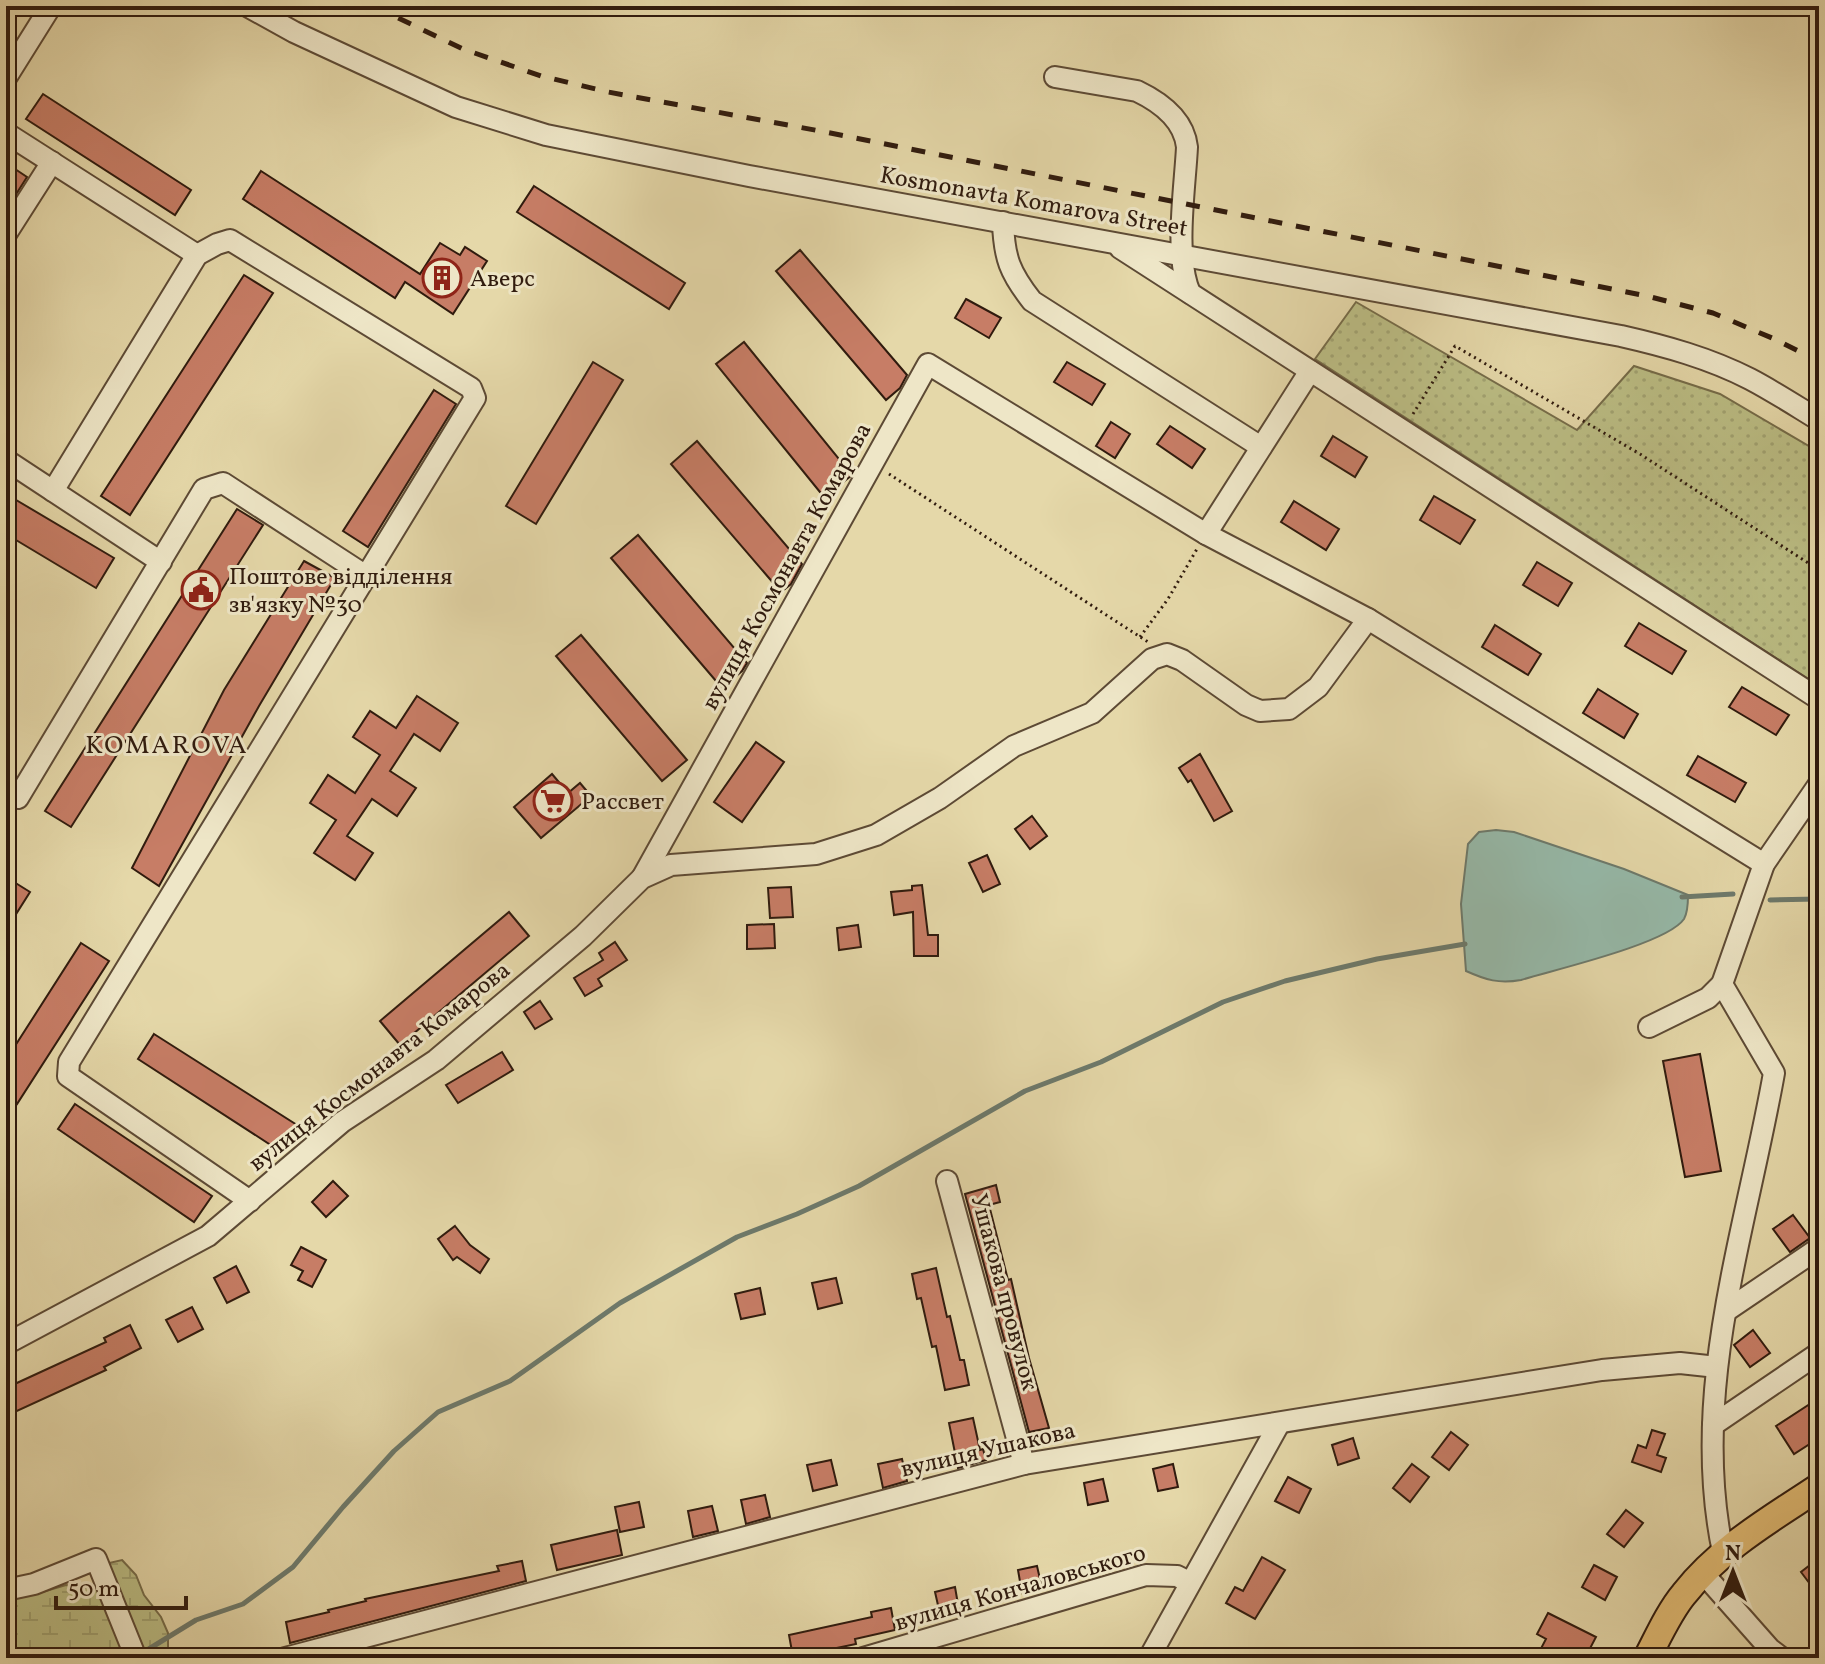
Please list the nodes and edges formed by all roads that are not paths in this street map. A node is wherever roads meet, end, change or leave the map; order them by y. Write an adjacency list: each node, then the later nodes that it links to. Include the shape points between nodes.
1 (51, 6): 3 (street)
2 (247, 6): 7 (street, Kosmonavta Komarova Street, via 456,107 546,135)
3 (7, 76)
4 (1055, 77): 11 (street, via 1137,91 1179,122 1187,147)
5 (6, 133): 6 (street)
6 (52, 162): 8 (street); 10 (street)
7 (1003, 222): 9 (street, Kosmonavta Komarova Street); 15 (street, via 1009,266 1032,301)
8 (6, 234)
9 (1109, 242): 11 (street, Kosmonavta Komarova Street); 12 (street)
10 (197, 255): 17 (street); 20 (street, via 230,240 471,388 475,398)
11 (1182, 255): 12 (street); 14 (street, Kosmonavta Komarova Street, via 1660,345 1750,379)
12 (1190, 293): 13 (street)
13 (1310, 371): 15 (street); 22 (street)
14 (1819, 420)
15 (1261, 447): 18 (street)
16 (6, 460): 17 (street)
17 (53, 491): 19 (street)
18 (1206, 534): 21 (street); 26 (street, вулиця Космонавта Комарова, via 928,364)
19 (161, 562): 20 (street, via 204,489 223,483); 24 (street)
20 (366, 576): 30 (street, via 69,1062 68,1076)
21 (1368, 619): 25 (street); 26 (street, вулиця Космонавта Комарова, via 1318,687 1289,709 1260,711 1182,660 1159,656 1092,713 1014,746 876,835 816,854 671,865)
22 (1819, 699)
23 (1819, 784): 25 (street)
24 (18, 798)
25 (1764, 864): 27 (street)
26 (642, 878): 30 (street, вулиця Космонавта Комарова, via 583,936 436,1060 342,1122)
27 (1722, 984): 28 (street, via 1708,998); 32 (street, via 1774,1073)
28 (1649, 1027)
29 (947, 1181): 38 (street, Ушакова провулок)
30 (250, 1201): 33 (street, вулиця Космонавта Комарова, via 208,1236)
31 (1819, 1248): 32 (street)
32 (1726, 1311): 35 (street)
33 (6, 1344)
34 (1819, 1353): 37 (street)
35 (1717, 1367): 36 (street, вулиця Ушакова, via 1631,1366); 37 (street)
36 (1279, 1424): 38 (street, вулиця Ушакова); 42 (street)
37 (1713, 1425): 40 (street, via 1711,1483)
38 (1024, 1464): 45 (street, вулиця Ушакова)
39 (1819, 1487): 40 (main road)
40 (1723, 1552): 41 (main road)
41 (1702, 1572): 48 (main road, via 1681,1597); 49 (street)
42 (1189, 1582): 46 (street, вулиця Кончаловського, via 1146,1575); 47 (street)
43 (6, 1590): 44 (street, via 96,1559)
44 (136, 1658)
45 (285, 1658)
46 (863, 1658)
47 (1149, 1658)
48 (1647, 1658)
49 (1782, 1658)

